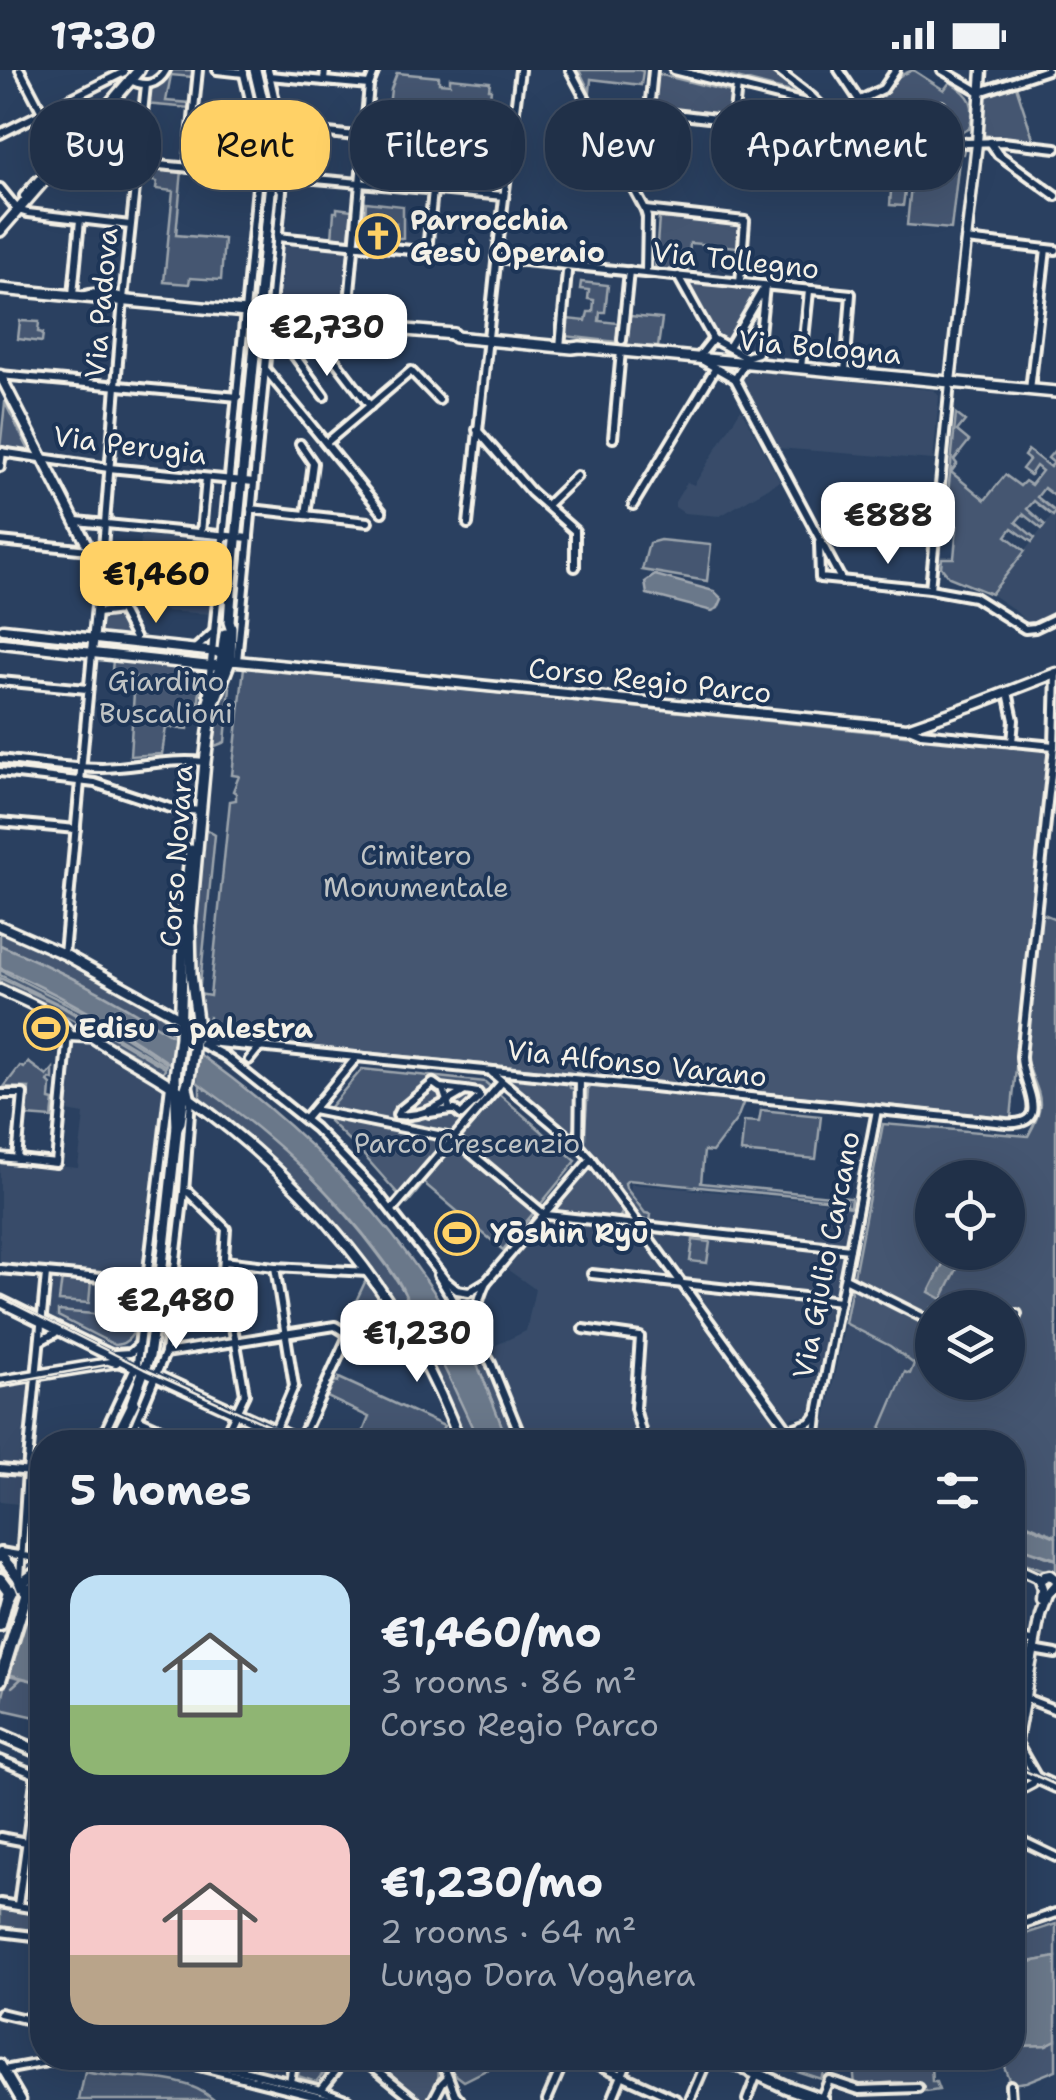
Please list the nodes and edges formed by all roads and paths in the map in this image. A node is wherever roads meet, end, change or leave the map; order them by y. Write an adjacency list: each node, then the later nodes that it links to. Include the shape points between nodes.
1 (20, 70): 27 (street)
2 (139, 70): 21 (main road)
3 (166, 70): 23 (street)
4 (198, 70): 31 (street)
5 (217, 70): 19 (street)
6 (255, 70): 33 (main road, Corso Novara)
7 (325, 70): 22 (street)
8 (375, 70): 24 (street)
9 (520, 70): 55 (street)
10 (570, 70): 58 (street)
11 (653, 70): 25 (street, via 649,111 733,121)
12 (674, 70): 25 (street)
13 (777, 70): 37 (street)
14 (839, 70): 38 (street)
15 (896, 70): 38 (street, via 883,89)
16 (942, 70): 26 (street)
17 (982, 70): 26 (street)
18 (1047, 70): 26 (street)
19 (243, 72): 32 (street, Corso Novara)
20 (268, 73): 22 (street); 34 (street, Corso Novara)
21 (125, 74): 23 (street); 28 (street); 29 (main road)
22 (324, 81): 24 (street)
23 (146, 85): 30 (street, Via Padova)
24 (368, 85): 35 (street)
25 (738, 86): 36 (street)
26 (980, 92): 43 (street)
27 (36, 100)
28 (68, 100)
29 (108, 100)
30 (144, 100)
31 (195, 100)
32 (250, 100)
33 (262, 100)
34 (275, 100)
35 (367, 100)
36 (794, 100)
37 (815, 100)
38 (860, 100)
39 (30, 118): 40 (street)
40 (0, 134)
41 (963, 142): 43 (street)
42 (990, 142): 43 (street); 44 (street); 56 (street, via 996,154)
43 (977, 143): 63 (street)
44 (1056, 148)
45 (0, 188): 57 (street)
46 (35, 190): 57 (main road)
47 (133, 190): 60 (street, Via Padova)
48 (257, 190): 72 (street, Corso Novara)
49 (270, 190): 80 (main road, Corso Novara)
50 (280, 190): 54 (street)
51 (283, 190): 54 (street, Corso Novara)
52 (359, 190): 64 (street)
53 (433, 190): 55 (street); 64 (street, via 430,252)
54 (282, 196): 62 (street, Corso Novara)
55 (504, 196): 67 (street)
56 (1056, 196)
57 (20, 208): 59 (street); 61 (main road)
58 (645, 210): 70 (street); 73 (street, via 746,221)
59 (80, 220): 60 (street); 77 (street)
60 (130, 225): 78 (street, Via Padova)
61 (0, 231)
62 (277, 237): 64 (street); 81 (street, Corso Novara)
63 (966, 240): 65 (street); 100 (street)
64 (355, 244): 82 (street)
65 (1046, 249): 66 (street); 102 (street)
66 (1056, 250)
67 (496, 258): 68 (street, Via Tollegno); 85 (street)
68 (629, 271): 70 (street, Via Tollegno); 89 (street)
69 (567, 272): 88 (street)
70 (646, 272): 71 (street, Via Tollegno)
71 (678, 276): 73 (street, Via Tollegno); 86 (street)
72 (248, 282): 79 (street, Corso Novara); 80 (street)
73 (740, 283): 74 (street, Via Tollegno)
74 (766, 286): 76 (street, Via Tollegno); 90 (street); 93 (street, via 758,353)
75 (0, 288): 77 (main road, Via Bologna)
76 (809, 291): 94 (street); 97 (street, Via Tollegno, via 851,294)
77 (78, 296): 78 (main road, Via Bologna)
78 (123, 299): 79 (main road, Via Bologna); 101 (street, Via Padova)
79 (246, 312): 80 (main road, Via Bologna); 105 (street, Corso Novara)
80 (258, 314): 81 (main road, Via Bologna); 91 (street); 119 (main road, Corso Novara)
81 (270, 317): 83 (main road, Via Bologna); 84 (street, Corso Novara)
82 (346, 325): 83 (main road, Via Bologna); 85 (main road, Via Bologna)
83 (311, 326): 87 (street, Via Bologna); 107 (street)
84 (269, 336): 87 (street); 91 (street, Corso Novara)
85 (489, 338): 88 (main road, Via Bologna); 108 (street)
86 (713, 339): 90 (street); 92 (street)
87 (284, 340): 104 (street)
88 (560, 345): 89 (main road, Via Bologna)
89 (622, 345): 92 (main road, Via Bologna); 109 (street)
90 (729, 347): 93 (street)
91 (268, 348): 95 (street, Corso Novara)
92 (698, 358): 93 (main road, Via Bologna); 96 (street)
93 (745, 360): 94 (main road, Via Bologna); 99 (street)
94 (801, 368): 97 (main road, Via Bologna)
95 (266, 369): 110 (street); 120 (street, Corso Novara)
96 (715, 369): 99 (street); 122 (street)
97 (845, 372): 100 (main road, Via Bologna)
98 (0, 375): 101 (street); 113 (street)
99 (735, 379): 135 (street)
100 (950, 382): 102 (main road, Via Bologna); 142 (street)
101 (116, 386): 105 (street); 115 (street, Via Padova)
102 (1030, 390): 103 (main road, Via Bologna)
103 (1056, 392)
104 (324, 396)
105 (238, 397): 118 (street, Corso Novara)
106 (439, 400): 107 (street, via 412,370)
107 (370, 406): 110 (street)
108 (478, 430): 121 (street); 128 (street)
109 (613, 438)
110 (326, 443): 124 (street)
111 (300, 444): 125 (street, via 313,463)
112 (1, 452): 113 (street, Via Perugia); 114 (street)
113 (42, 458): 115 (street, Via Perugia); 126 (street)
114 (0, 467)
115 (109, 468): 117 (street, Via Perugia); 129 (street, Via Padova)
116 (577, 476): 121 (street)
117 (206, 478): 118 (street, Via Perugia); 130 (street)
118 (230, 480): 119 (street, Via Perugia); 131 (street, Corso Novara)
119 (242, 481): 120 (street, Via Perugia); 132 (main road, Corso Novara)
120 (254, 482): 123 (street, Corso Novara)
121 (547, 505): 139 (street, via 574,532)
122 (633, 505)
123 (252, 509): 125 (street); 133 (street, Corso Novara)
124 (382, 512)
125 (306, 515): 127 (street)
126 (75, 521): 129 (street); 136 (street)
127 (368, 522)
128 (468, 524)
129 (104, 525): 130 (street); 140 (street, Via Padova)
130 (201, 534): 131 (street)
131 (224, 536): 132 (street); 137 (street, Corso Novara)
132 (236, 537): 133 (street); 138 (main road, Corso Novara)
133 (248, 538): 144 (street, Corso Novara)
134 (0, 541): 136 (street)
135 (820, 542): 141 (street); 141 (street, via 820,578)
136 (90, 550): 140 (street)
137 (222, 556): 138 (street); 145 (street, Corso Novara)
138 (234, 558): 143 (main road, Corso Novara)
139 (575, 568)
140 (102, 573): 146 (street); 147 (street)
141 (842, 580): 142 (street)
142 (930, 589): 148 (street, via 974,597 1025,629)
143 (231, 592): 144 (street); 156 (main road, Corso Novara)
144 (243, 593): 156 (street, Corso Novara)
145 (218, 597): 150 (street, Corso Novara); 156 (street)
146 (121, 610): 147 (street); 152 (street)
147 (98, 612): 151 (street)
148 (1056, 618)
149 (2, 625): 151 (street, Corso Regio Parco); 153 (street)
150 (215, 632): 154 (street); 156 (street, Corso Novara)
151 (94, 638): 154 (street, Corso Regio Parco); 155 (street)
152 (135, 638)
153 (1, 645): 155 (street, Corso Regio Parco)
154 (194, 649): 156 (street, Corso Regio Parco)
155 (92, 652): 156 (street, Corso Regio Parco); 159 (street)
156 (222, 658): 161 (street, Corso Regio Parco); 165 (main road, Corso Novara); 165 (main road, Corso Novara, via 206,706)
157 (1056, 673): 160 (street, Corso Regio Parco); 163 (street)
158 (0, 680): 159 (street)
159 (87, 689): 166 (street)
160 (1008, 692): 161 (street, Corso Regio Parco); 162 (street)
161 (908, 728): 162 (street)
162 (1012, 742): 163 (street)
163 (1054, 746): 192 (street, Via Alfonso Varano, via 1021,1056 1036,1109 1017,1124)
164 (0, 759): 166 (street)
165 (202, 762): 166 (street); 169 (main road, Corso Novara)
166 (81, 768): 168 (street)
167 (0, 772): 168 (street)
168 (80, 781): 169 (street); 171 (street)
169 (198, 810): 175 (main road, Corso Novara, via 184,905); 177 (main road, Corso Novara, via 190,926)
170 (0, 822): 171 (street)
171 (76, 829): 173 (street)
172 (0, 926): 173 (street)
173 (64, 954): 175 (street)
174 (0, 990): 176 (street)
175 (180, 1022): 177 (street); 187 (main road, Corso Novara, via 176,1070)
176 (73, 1033): 187 (street); 197 (street, via 56,1163)
177 (193, 1039): 178 (street, Via Alfonso Varano); 182 (street); 187 (main road, Corso Novara)
178 (239, 1044): 179 (street, Via Alfonso Varano); 181 (street); 182 (street, via 228,1056)
179 (264, 1047): 180 (street, Via Alfonso Varano); 181 (street)
180 (356, 1058): 183 (street, Via Alfonso Varano); 191 (street)
181 (249, 1060): 182 (street, via 242,1066)
182 (234, 1062): 193 (street)
183 (489, 1071): 184 (street, Via Alfonso Varano); 185 (street)
184 (580, 1080): 192 (street, Via Alfonso Varano); 195 (street)
185 (502, 1082): 194 (street); 195 (street)
186 (442, 1088): 188 (street); 190 (street); 190 (street, via 432,1084 397,1114)
187 (183, 1089): 199 (street); 208 (street, via 285,1178); 213 (street); 237 (main road, via 156,1353)
188 (465, 1091): 190 (street); 190 (street, via 480,1096 462,1115)
189 (0, 1094): 197 (street, via 23,1094)
190 (448, 1106)
191 (313, 1110): 193 (street); 194 (street)
192 (877, 1110): 203 (street, Via Giulio Carcano)
193 (306, 1118): 200 (street)
194 (453, 1138): 200 (street); 201 (street)
195 (578, 1146): 198 (street)
196 (0, 1157): 197 (street)
197 (17, 1159)
198 (590, 1160): 201 (street); 202 (street)
199 (184, 1192): 204 (street, via 226,1229); 221 (street)
200 (392, 1210): 206 (street)
201 (546, 1215): 202 (street); 212 (street)
202 (640, 1225): 203 (street); 214 (street)
203 (850, 1249): 211 (street, Via Giulio Carcano)
204 (224, 1262): 205 (street); 216 (street)
205 (275, 1267): 208 (street); 229 (street)
206 (434, 1268): 215 (street); 220 (street)
207 (0, 1269): 209 (street)
208 (368, 1272): 223 (street)
209 (46, 1274): 213 (street); 224 (street)
210 (592, 1274): 214 (street)
211 (844, 1278): 217 (street, Via Giulio Carcano); 222 (street)
212 (487, 1281): 215 (street); 219 (street)
213 (146, 1282): 233 (street)
214 (681, 1282): 217 (street); 256 (street)
215 (467, 1292): 219 (street); 220 (street)
216 (229, 1300): 221 (street); 232 (street)
217 (840, 1301): 240 (street, Via Giulio Carcano)
218 (0, 1304): 224 (main road)
219 (478, 1305): 220 (street, via 468,1314); 230 (street)
220 (456, 1307): 223 (street); 230 (street)
221 (170, 1310): 234 (street)
222 (915, 1314)
223 (398, 1316): 225 (street); 226 (street)
224 (41, 1324): 228 (main road); 231 (street); 235 (main road)
225 (404, 1325): 226 (street, via 359,1336); 253 (street)
226 (352, 1328): 229 (street); 252 (street)
227 (583, 1329): 255 (street, via 640,1337 635,1408)
228 (55, 1334): 231 (street); 236 (main road)
229 (285, 1336): 232 (street); 251 (street, via 294,1386)
230 (479, 1340): 254 (street)
231 (39, 1341): 238 (street)
232 (236, 1343): 234 (street); 241 (street, via 245,1394)
233 (139, 1344): 235 (street, via 130,1353); 237 (street)
234 (165, 1353): 237 (street)
235 (107, 1354): 237 (main road)
236 (116, 1362): 237 (main road); 238 (street)
237 (145, 1374): 241 (main road); 242 (street); 245 (street); 246 (main road)
238 (36, 1375): 239 (street); 244 (street)
239 (0, 1381)
240 (820, 1408): 243 (street, Via Giulio Carcano); 259 (street, Via Giulio Carcano)
241 (234, 1416): 249 (street); 250 (main road)
242 (138, 1419): 247 (street); 248 (street)
243 (808, 1422): 257 (street); 258 (street)
244 (31, 1430)
245 (108, 1430)
246 (120, 1430)
247 (133, 1430)
248 (162, 1430)
249 (228, 1430)
250 (266, 1430)
251 (274, 1430)
252 (305, 1430)
253 (455, 1430)
254 (518, 1430)
255 (641, 1430)
256 (789, 1430)
257 (792, 1430)
258 (816, 1430)
259 (817, 1430)
260 (30, 1439): 262 (street)
261 (0, 1469): 262 (street)
262 (27, 1471): 263 (street); 265 (street)
263 (30, 1471)
264 (0, 1554): 265 (street); 269 (main road)
265 (22, 1555): 266 (street); 269 (street)
266 (30, 1557)
267 (1025, 1571): 268 (street)
268 (1050, 1584): 272 (street)
269 (20, 1588): 270 (main road); 274 (main road)
270 (0, 1625)
271 (1025, 1642): 272 (street)
272 (1034, 1646): 273 (street); 275 (street)
273 (1056, 1654)
274 (0, 1680)
275 (1025, 1696)
276 (1025, 1702): 277 (street)
277 (1056, 1710)
278 (0, 1736): 279 (main road)
279 (30, 1749)
280 (0, 1760): 282 (street)
281 (1025, 1763): 284 (street)
282 (30, 1772)
283 (1025, 1776): 284 (main road)
284 (1034, 1780): 285 (street); 286 (main road)
285 (1025, 1786)
286 (1056, 1790)
287 (30, 1821): 289 (street)
288 (0, 1836): 289 (street)
289 (26, 1841): 290 (street); 294 (street)
290 (30, 1842)
291 (1025, 1842): 292 (street)
292 (1056, 1857)
293 (0, 1902): 294 (street)
294 (18, 1905): 295 (street)
295 (30, 1908)
296 (1056, 1913): 297 (street)
297 (1025, 1924)
298 (0, 1932): 299 (street)
299 (30, 1936)
300 (0, 2013): 301 (street)
301 (30, 2021)
302 (30, 2063): 303 (street)
303 (1, 2067): 323 (street)
304 (238, 2070): 324 (street)
305 (242, 2070): 318 (street)
306 (292, 2070): 318 (street)
307 (336, 2070): 321 (street)
308 (378, 2070): 326 (street)
309 (446, 2070): 317 (street)
310 (561, 2070): 328 (street)
311 (611, 2070): 316 (street)
312 (624, 2070): 316 (street)
313 (703, 2070): 331 (street)
314 (749, 2070): 315 (main road)
315 (758, 2074): 332 (street); 333 (main road)
316 (622, 2075): 329 (street); 330 (street)
317 (448, 2077): 322 (street); 327 (street)
318 (290, 2082): 321 (street)
319 (1010, 2085): 334 (street)
320 (918, 2088): 333 (street, via 860,2090 830,2080)
321 (320, 2090): 325 (street)
322 (457, 2098)
323 (20, 2100)
324 (333, 2100)
325 (348, 2100)
326 (415, 2100)
327 (433, 2100)
328 (547, 2100)
329 (612, 2100)
330 (677, 2100)
331 (690, 2100)
332 (746, 2100)
333 (822, 2100)
334 (1011, 2100)

